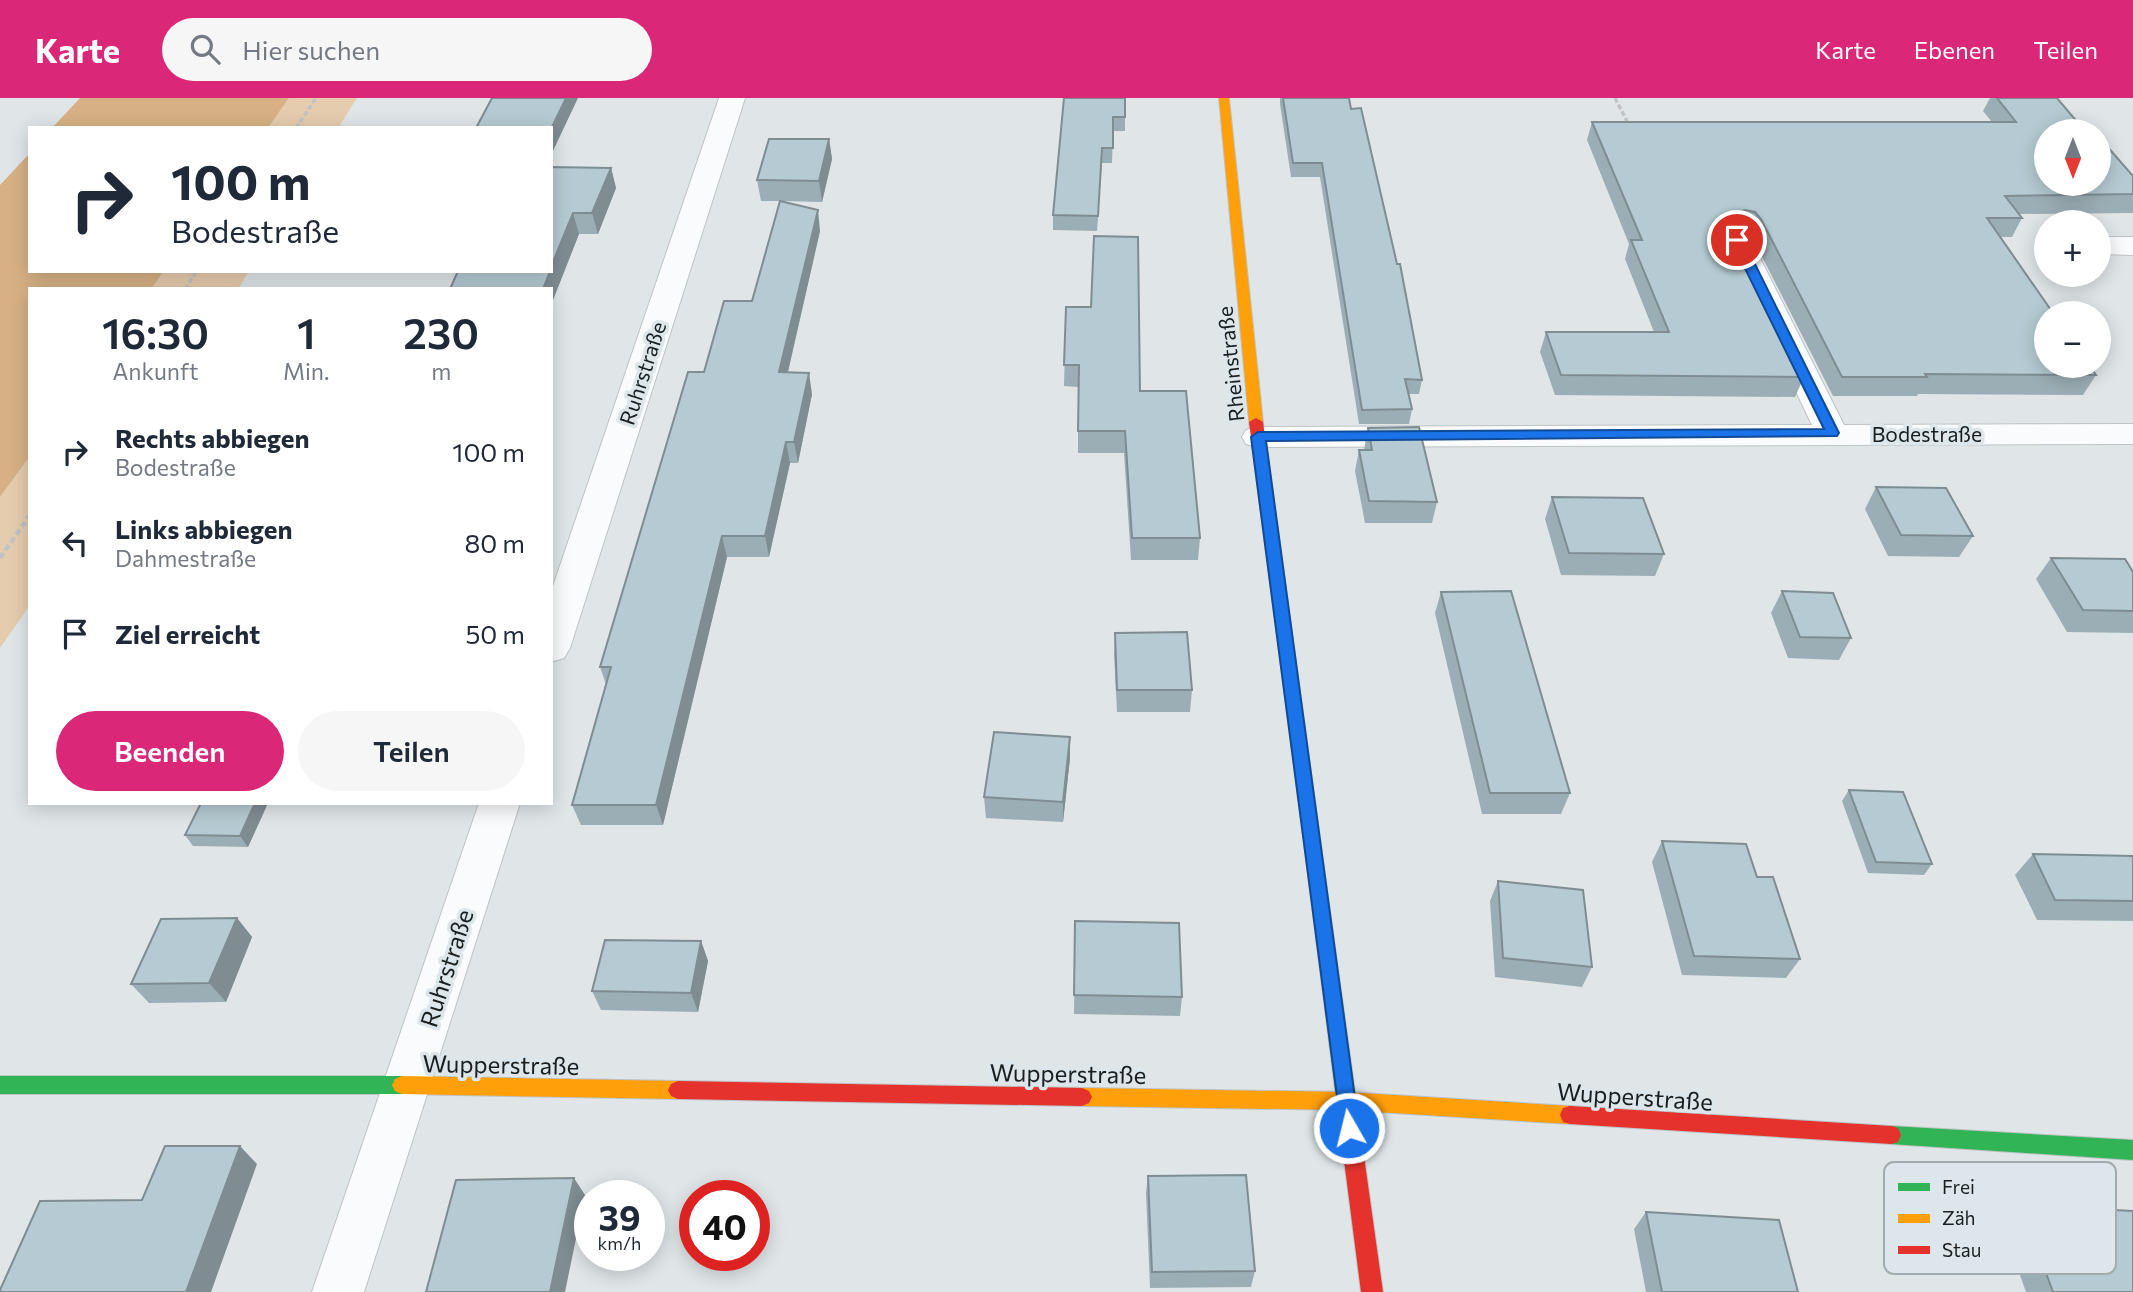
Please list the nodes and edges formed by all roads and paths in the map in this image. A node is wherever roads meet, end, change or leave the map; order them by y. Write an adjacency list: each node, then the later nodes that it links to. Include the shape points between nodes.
1 (316, 98): 5 (path)
2 (732, 98): 15 (street, Ruhrstraße)
3 (1224, 98): 12 (street, Rheinstraße)
4 (1615, 98): 6 (path)
5 (297, 126)
6 (1634, 134)
7 (1737, 240): 10 (street)
8 (2111, 245): 9 (street)
9 (2133, 246)
10 (1832, 433): 11 (street, Bodestraße); 12 (street, Bodestraße)
11 (2133, 434)
12 (1258, 437): 19 (street, Rheinstraße)
13 (28, 517): 14 (path)
14 (0, 558)
15 (553, 642)
16 (499, 805): 18 (street, Ruhrstraße)
17 (0, 1085): 18 (street, Wupperstraße)
18 (407, 1085): 19 (street, Wupperstraße); 21 (street, Ruhrstraße)
19 (1345, 1101): 20 (street, Wupperstraße); 22 (street, Rheinstraße)
20 (2133, 1150)
21 (338, 1292)
22 (1372, 1292)

